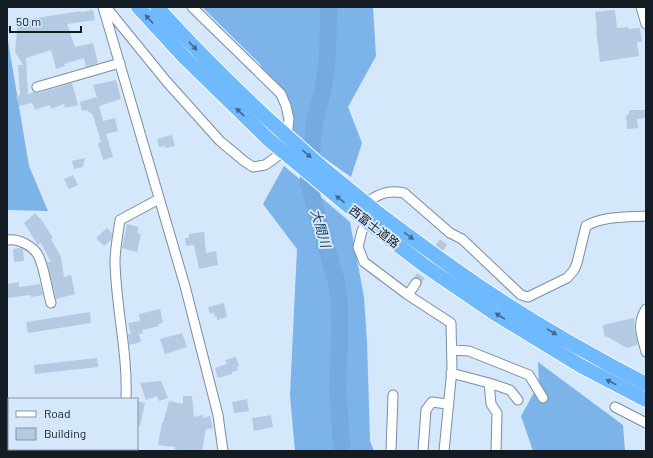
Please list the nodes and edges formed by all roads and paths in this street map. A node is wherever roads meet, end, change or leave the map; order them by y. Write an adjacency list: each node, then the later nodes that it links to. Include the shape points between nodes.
1 (103, 7): 8 (street)
2 (106, 7): 5 (street, via 167,82 220,141 253,167 265,165 279,155 287,137 289,119 281,94)
3 (138, 7): 12 (highway, 西富士道路, one-way to 3, bridge, via 268,139 184,57)
4 (157, 7): 12 (highway, 西富士道路, one-way to 12, bridge, via 241,94)
5 (192, 7)
6 (641, 7): 7 (street)
7 (646, 24)
8 (120, 63): 9 (street); 10 (street)
9 (37, 87)
10 (160, 198): 24 (street, via 120,220 115,261 126,373); 31 (street, via 216,407)
11 (646, 216): 15 (street, via 604,219 586,226 574,270 567,278 528,297 521,295 462,239 448,236 404,194 395,191 378,194 369,201 367,221 358,247 364,262)
12 (374, 218): 22 (highway, 西富士道路, one-way to 22, via 528,318 590,355); 27 (highway, 西富士道路, one-way to 12, via 581,366 494,313 425,266)
13 (7, 240): 16 (street, via 14,239 30,246 38,256)
14 (416, 283): 15 (street)
15 (408, 294): 18 (street, via 451,323)
16 (52, 304)
17 (646, 309): 19 (street, via 641,317 640,328)
18 (452, 350): 20 (street); 25 (street, via 469,351 529,375)
19 (646, 352)
20 (451, 373): 21 (street); 28 (street)
21 (489, 383): 26 (street, via 510,390); 35 (street, via 491,404 497,413)
22 (646, 384)
23 (393, 395): 32 (street)
24 (126, 398)
25 (543, 398)
26 (518, 400)
27 (646, 400)
28 (447, 404): 33 (street, via 432,402 426,410); 34 (street)
29 (615, 407): 30 (street)
30 (646, 423)
31 (223, 451)
32 (391, 451)
33 (423, 451)
34 (444, 451)
35 (496, 451)

